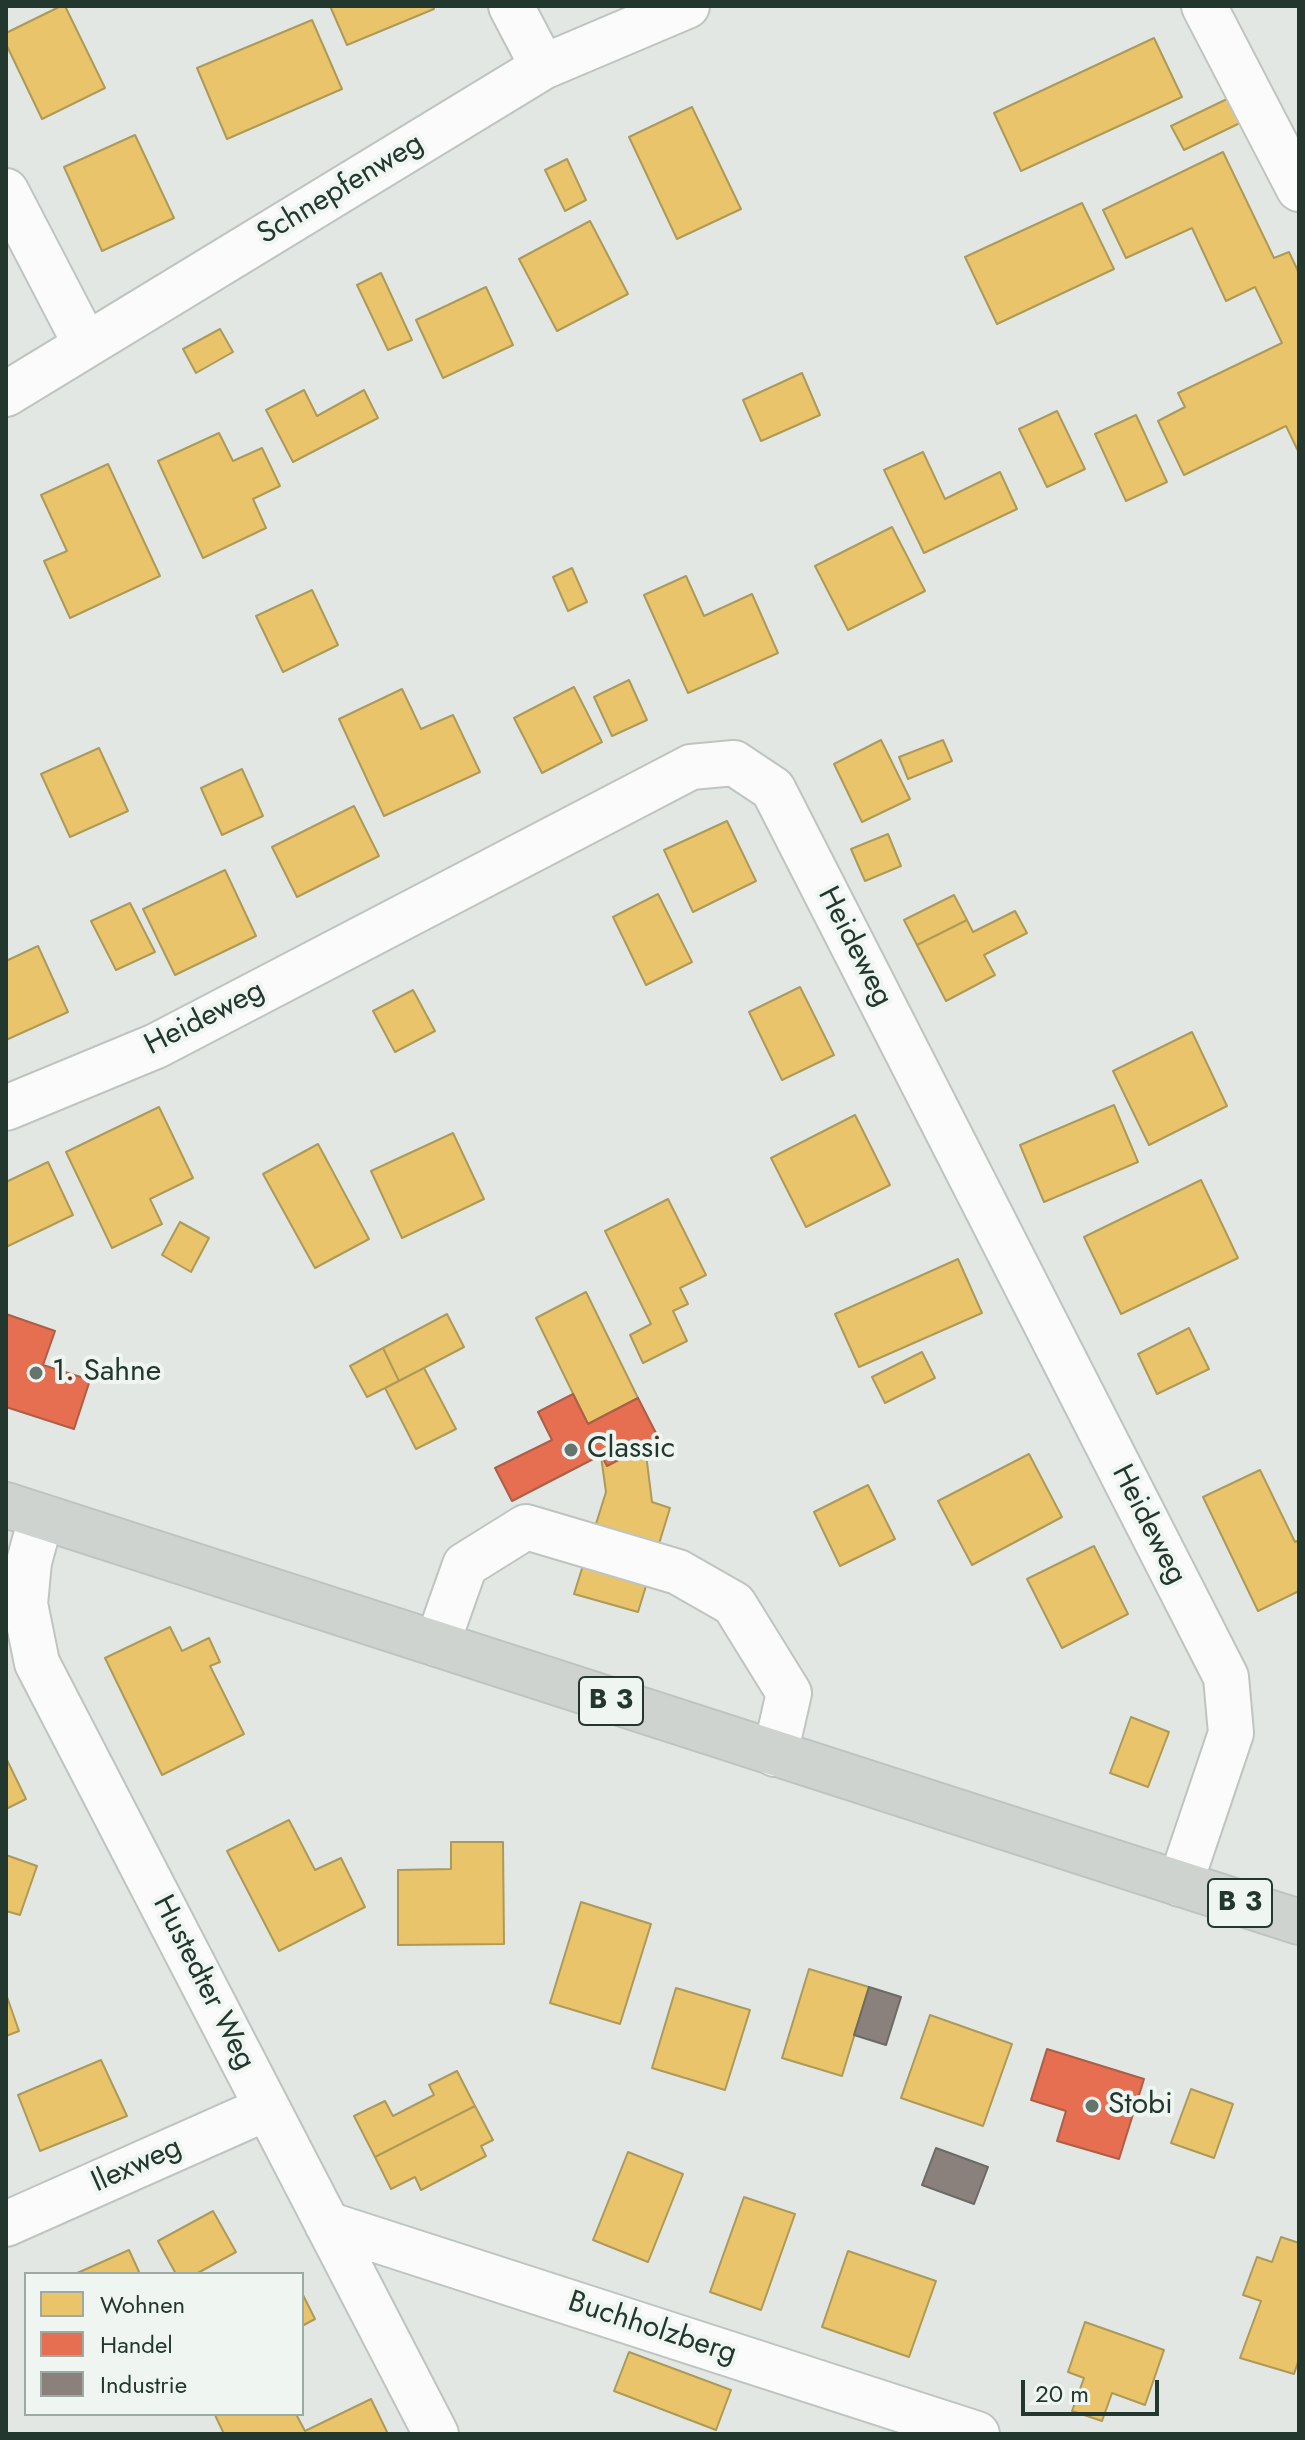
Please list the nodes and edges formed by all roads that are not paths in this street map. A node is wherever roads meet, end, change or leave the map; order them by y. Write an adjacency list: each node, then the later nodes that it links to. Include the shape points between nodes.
1 (511, 6): 4 (street)
2 (687, 6): 4 (street, Schnepfenweg)
3 (1204, 6): 5 (street)
4 (543, 67): 7 (street, Schnepfenweg)
5 (1299, 189)
6 (6, 191): 7 (street)
7 (86, 345): 8 (street, Schnepfenweg)
8 (6, 394)
9 (6, 1108): 13 (street, Heideweg, via 156,1046 691,767 734,763 747,771 773,789 1226,1677 1231,1733)
10 (24, 1512): 11 (main road, B 3); 15 (street, Hustedter Weg, via 29,1562 25,1604 37,1663)
11 (437, 1644): 12 (main road, B 3); 12 (street, via 465,1565 526,1527 678,1572 734,1604 789,1693)
12 (775, 1754): 13 (main road, B 3)
13 (1180, 1884): 14 (main road, B 3)
14 (1299, 1922)
15 (267, 2108): 16 (street, Ilexweg); 17 (street, Hustedter Weg)
16 (6, 2224)
17 (327, 2224): 18 (street, Hustedter Weg); 19 (street, Buchholzberg)
18 (436, 2434)
19 (977, 2434)

